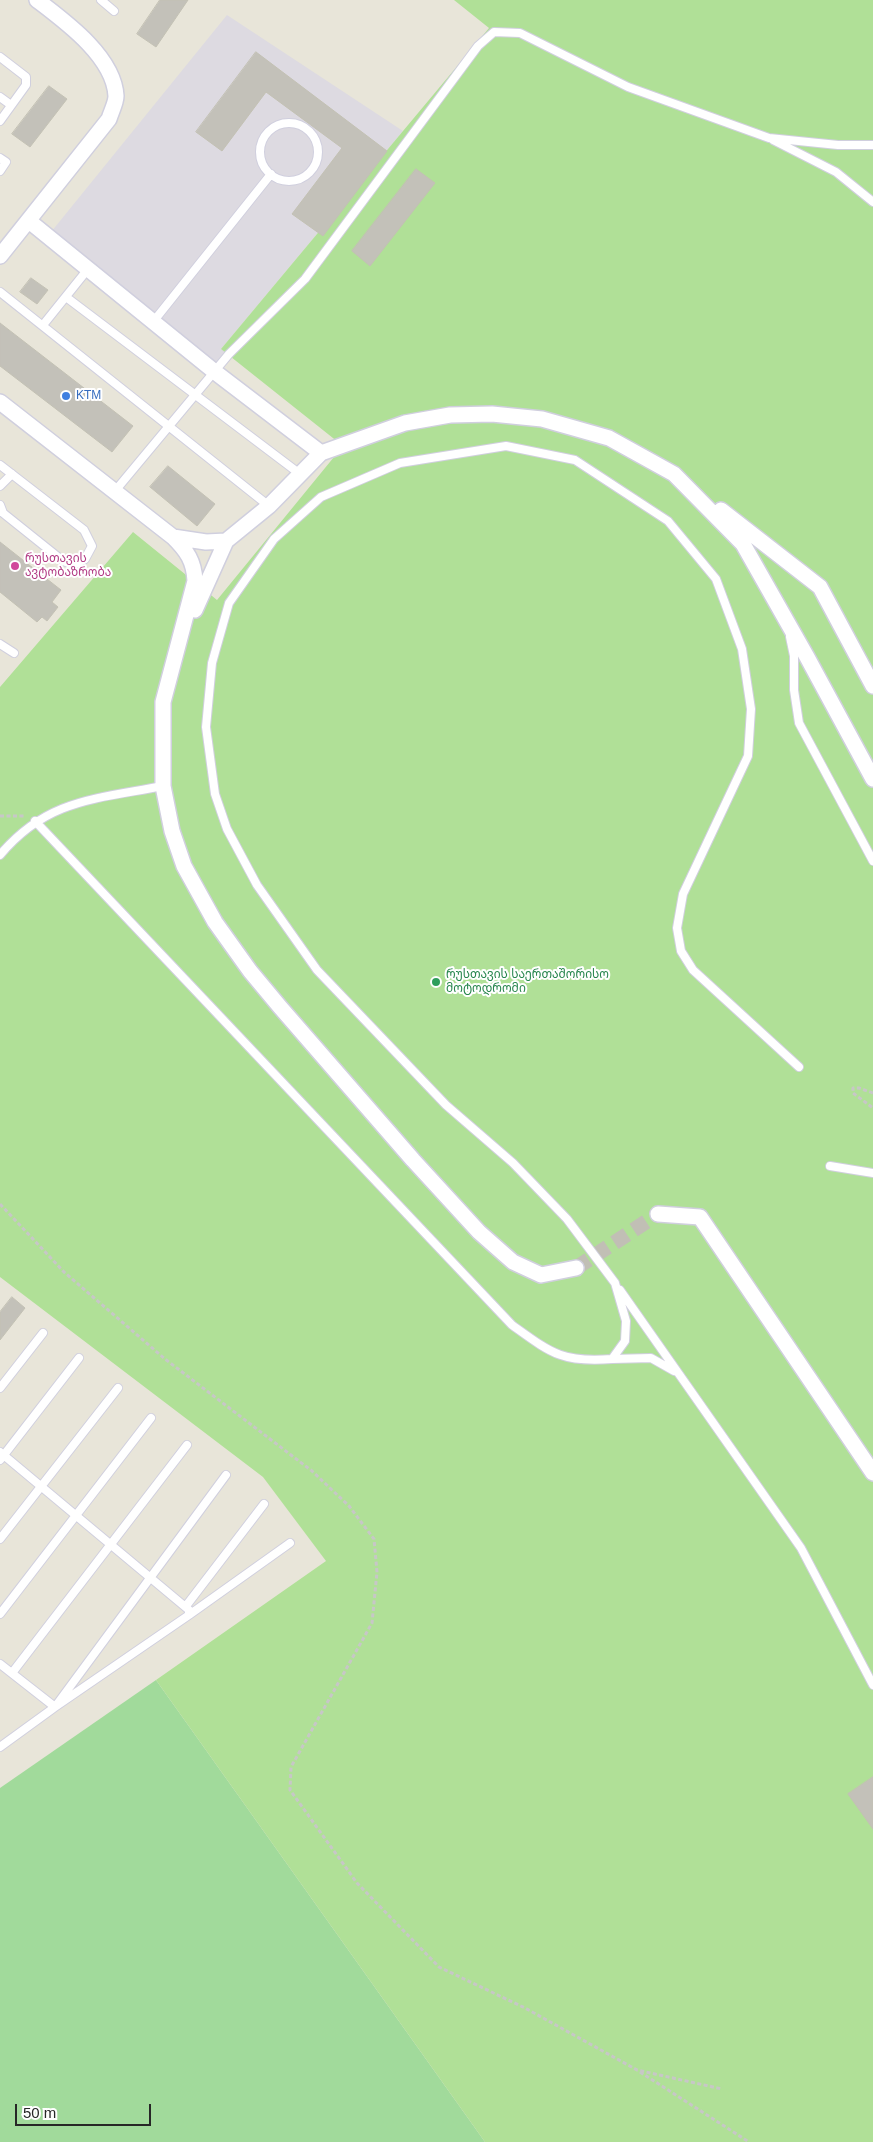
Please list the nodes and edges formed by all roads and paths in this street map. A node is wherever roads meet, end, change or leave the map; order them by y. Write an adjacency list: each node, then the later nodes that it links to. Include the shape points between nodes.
1 (37, 0): 14 (street, via 96,52 110,70 116,98 109,119)
2 (100, 0): 3 (lane)
3 (114, 11)
4 (0, 58): 6 (lane, via 26,76 26,85)
5 (0, 97): 6 (lane)
6 (11, 105): 7 (lane)
7 (0, 121)
8 (770, 138): 9 (lane); 13 (lane, via 836,172); 21 (lane, via 628,87 520,33 494,32 478,46 305,279)
9 (873, 145)
10 (0, 158): 11 (lane, via 6,162)
11 (0, 171)
12 (271, 174): 12 (lane, via 293,181 309,173 318,156 315,138 309,131 291,123 282,124 266,135 260,153 262,163); 19 (lane)
13 (873, 202)
14 (29, 221): 15 (street); 16 (street)
15 (0, 256)
16 (88, 269): 18 (lane); 19 (street)
17 (0, 292): 20 (lane)
18 (66, 297): 20 (lane); 22 (lane)
19 (153, 322): 21 (street)
20 (42, 325): 24 (lane)
21 (215, 372): 22 (lane); 25 (street)
22 (194, 394): 24 (lane); 28 (lane)
23 (0, 402): 31 (street)
24 (169, 426): 31 (lane); 33 (lane)
25 (321, 453): 28 (street); 29 (street, via 405,423 450,415 492,414 542,419 608,438)
26 (0, 465): 27 (lane)
27 (12, 474): 30 (lane); 32 (lane, via 84,530 92,546 85,559 74,565 63,561 3,513)
28 (300, 474): 33 (street)
29 (674, 474): 36 (street, via 743,544); 40 (street, via 820,587)
30 (0, 486)
31 (115, 491): 34 (street)
32 (0, 504)
33 (269, 506): 35 (street)
34 (173, 537): 35 (street, via 206,542); 37 (street, via 189,554 194,567)
35 (226, 541): 37 (street, via 196,608)
36 (788, 622): 41 (street); 46 (lane, via 799,723)
37 (184, 626): 42 (street, via 163,702)
38 (0, 644): 39 (lane)
39 (14, 653)
40 (873, 686)
41 (873, 779)
42 (163, 786): 44 (lane, via 69,804); 54 (street, via 172,831 184,866 215,922 280,1007 413,1160 479,1232 513,1262 541,1275)
43 (0, 816): 44 (path, via 28,816)
44 (35, 821): 45 (lane); 58 (lane, via 512,1325 550,1352 584,1361)
45 (0, 855)
46 (873, 861)
47 (799, 1067): 55 (lane, via 693,970 681,952 677,928 683,894 748,756 751,709 742,649 716,579 668,521 575,460 506,446 400,463 321,497 274,539 229,603 212,663 206,727 215,794 228,829 257,885 317,970 446,1105 513,1163 567,1219)
48 (873, 1093): 49 (path, via 853,1088 853,1093)
49 (873, 1108)
50 (830, 1166): 51 (lane)
51 (873, 1173)
52 (0, 1204): 82 (path, via 64,1272 165,1359 312,1471 349,1506 374,1539 377,1572 372,1624 291,1767 290,1790 357,1883 439,1967 526,2008)
53 (658, 1214): 65 (street, via 700,1217)
54 (576, 1268)
55 (615, 1283): 58 (lane, via 624,1308 626,1328 625,1341); 59 (lane)
56 (43, 1333): 60 (lane)
57 (79, 1358): 64 (lane)
58 (612, 1359): 59 (lane, via 651,1358)
59 (676, 1372): 79 (lane, via 801,1548)
60 (0, 1388)
61 (118, 1388): 67 (lane)
62 (152, 1418): 69 (lane)
63 (187, 1445): 72 (lane)
64 (1, 1456): 67 (lane)
65 (873, 1473)
66 (226, 1476): 73 (lane)
67 (41, 1486): 69 (lane); 70 (lane)
68 (264, 1504): 74 (lane)
69 (76, 1515): 72 (lane); 75 (lane)
70 (0, 1540)
71 (290, 1543): 76 (lane)
72 (111, 1544): 73 (lane); 78 (lane)
73 (151, 1577): 74 (lane); 80 (lane)
74 (186, 1606): 76 (lane)
75 (0, 1614)
76 (189, 1615): 80 (lane)
77 (0, 1664): 78 (lane)
78 (12, 1673): 80 (lane)
79 (873, 1685)
80 (55, 1707): 81 (lane)
81 (0, 1747)
82 (637, 2070): 83 (path); 84 (path)
83 (722, 2089)
84 (749, 2142)

